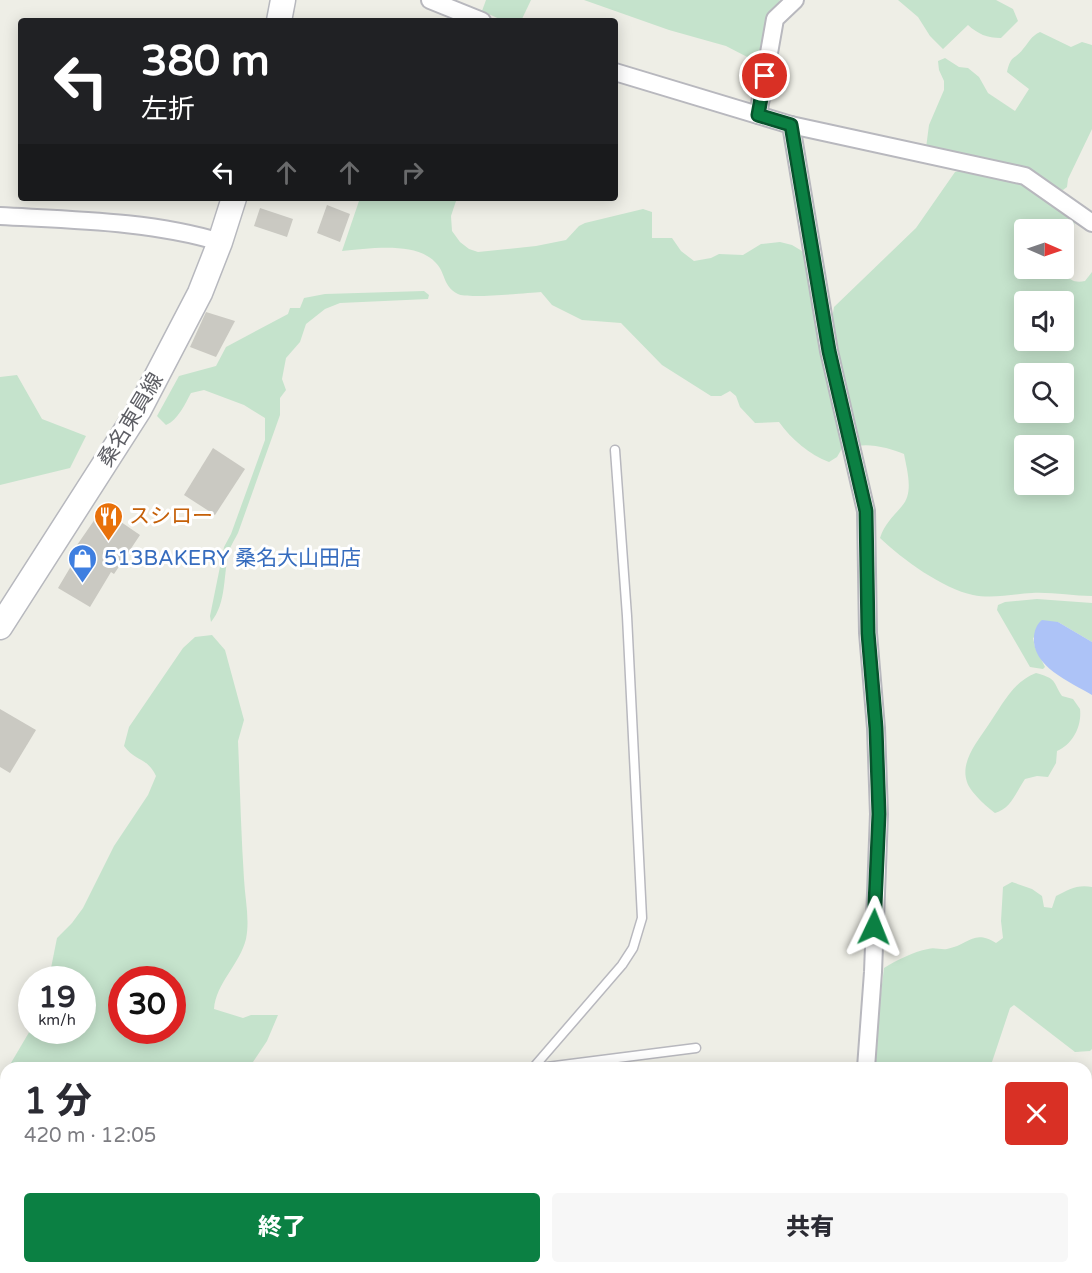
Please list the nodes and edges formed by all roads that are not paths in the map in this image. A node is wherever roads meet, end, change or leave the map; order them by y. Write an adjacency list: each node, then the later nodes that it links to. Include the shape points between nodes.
1 (283, 0): 4 (main road)
2 (430, 0): 5 (street)
3 (795, 0): 7 (street, via 775,19)
4 (280, 18)
5 (475, 18)
6 (618, 73): 7 (street)
7 (758, 115): 8 (street)
8 (791, 125): 11 (street, via 1025,176); 18 (street, via 829,351 866,511 868,633 879,814)
9 (233, 201): 12 (main road, 桑名東員線)
10 (0, 216): 12 (street, via 112,223)
11 (1092, 223)
12 (220, 242): 14 (main road, 桑名東員線, via 200,292 139,410)
13 (615, 450): 16 (lane, via 642,918 633,948 622,965)
14 (0, 627)
15 (696, 1048): 17 (lane)
16 (538, 1062)
17 (586, 1062)
18 (866, 1062)

